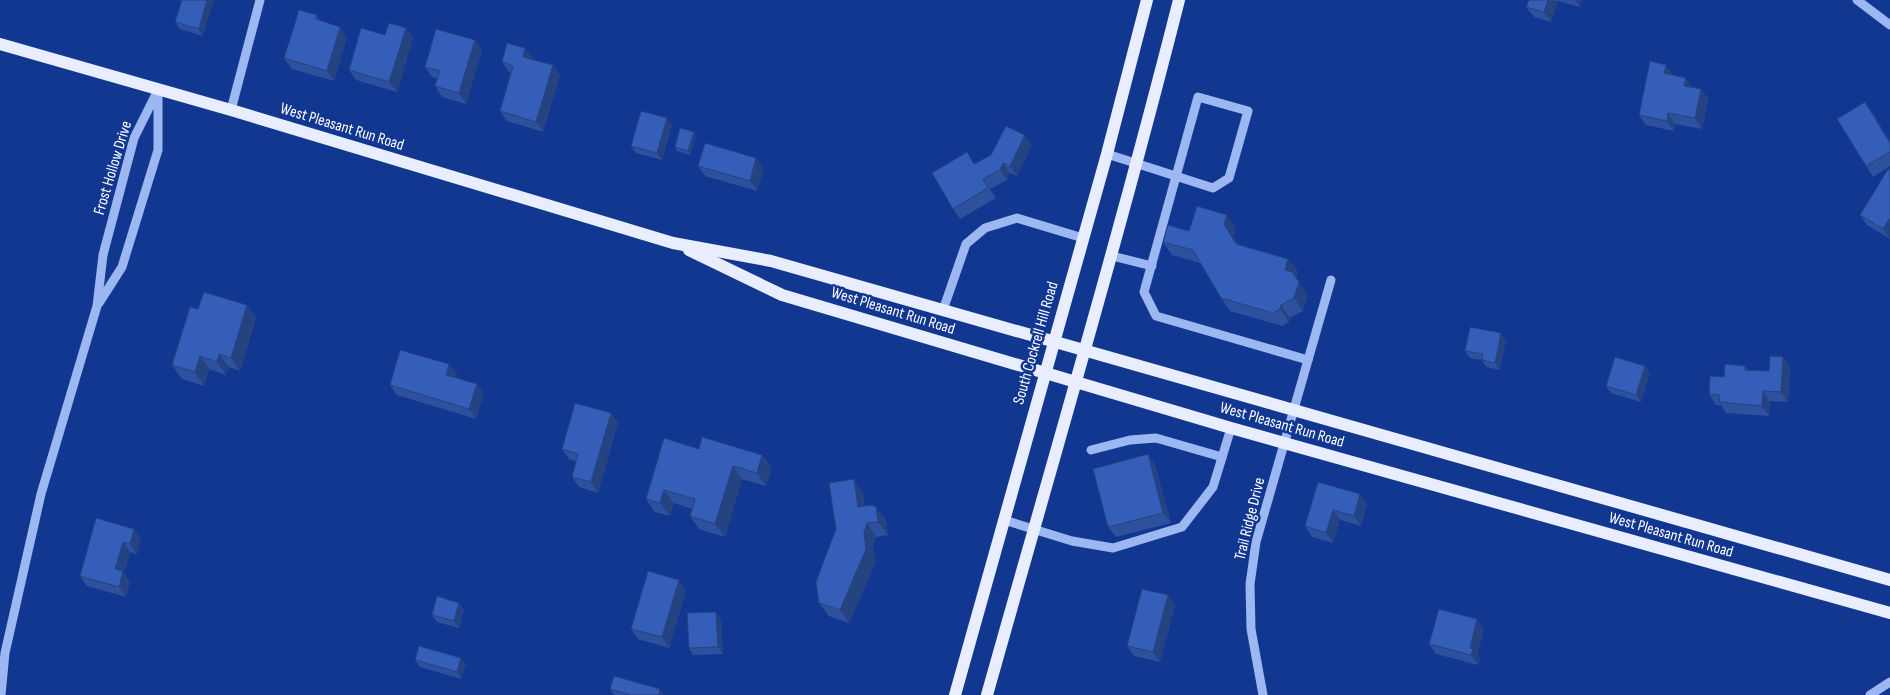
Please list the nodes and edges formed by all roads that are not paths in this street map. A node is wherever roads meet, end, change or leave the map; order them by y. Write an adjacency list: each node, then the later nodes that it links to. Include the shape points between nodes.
1 (260, 0): 8 (street)
2 (1147, 0): 9 (main road, South Cockrell Hill Road)
3 (1179, 0): 10 (main road)
4 (1857, 0): 5 (street)
5 (1890, 25)
6 (0, 44): 7 (main road, West Pleasant Run Road)
7 (158, 90): 8 (main road, West Pleasant Run Road); 17 (street, Frost Hollow Drive, via 134,138 103,256); 17 (street, Frost Hollow Drive, via 158,150 122,267)
8 (231, 110): 13 (main road, West Pleasant Run Road)
9 (1107, 154): 10 (street); 12 (main road, South Cockrell Hill Road)
10 (1137, 164): 11 (street); 14 (main road)
11 (1176, 177): 11 (street, via 1213,188 1229,178 1248,110 1198,97); 15 (street)
12 (1083, 238): 18 (street, via 1017,218 985,228 966,244); 19 (main road, South Cockrell Hill Road)
13 (674, 243): 18 (main road, West Pleasant Run Road, via 771,261); 22 (main road, West Pleasant Run Road, via 782,295)
14 (1112, 256): 15 (street); 20 (main road)
15 (1152, 266): 21 (street, via 1144,292 1156,316)
16 (1331, 280): 21 (street, Trail Ridge Drive)
17 (97, 306): 34 (street, Frost Hollow Drive, via 40,494 5,653)
18 (943, 310): 19 (main road, West Pleasant Run Road)
19 (1054, 341): 20 (main road, West Pleasant Run Road); 22 (main road, South Cockrell Hill Road)
20 (1085, 351): 23 (main road); 24 (main road, West Pleasant Run Road)
21 (1308, 360): 24 (street, Trail Ridge Drive)
22 (1045, 373): 23 (main road, West Pleasant Run Road); 29 (main road, South Cockrell Hill Road)
23 (1076, 383): 25 (main road, West Pleasant Run Road); 30 (main road)
24 (1293, 411): 26 (street, Trail Ridge Drive); 31 (main road, West Pleasant Run Road)
25 (1231, 428): 26 (main road, West Pleasant Run Road); 28 (street)
26 (1285, 443): 32 (main road, West Pleasant Run Road); 37 (street, Trail Ridge Drive, via 1256,542 1250,584 1251,629)
27 (1091, 450): 28 (street, via 1130,440 1156,438)
28 (1222, 457): 30 (street, via 1213,487 1182,527 1113,548 1072,541)
29 (1004, 520): 30 (street); 35 (main road, South Cockrell Hill Road)
30 (1033, 529): 36 (main road)
31 (1890, 580)
32 (1890, 613)
33 (1890, 682): 38 (street)
34 (0, 695)
35 (955, 695)
36 (987, 695)
37 (1263, 695)
38 (1870, 695)

